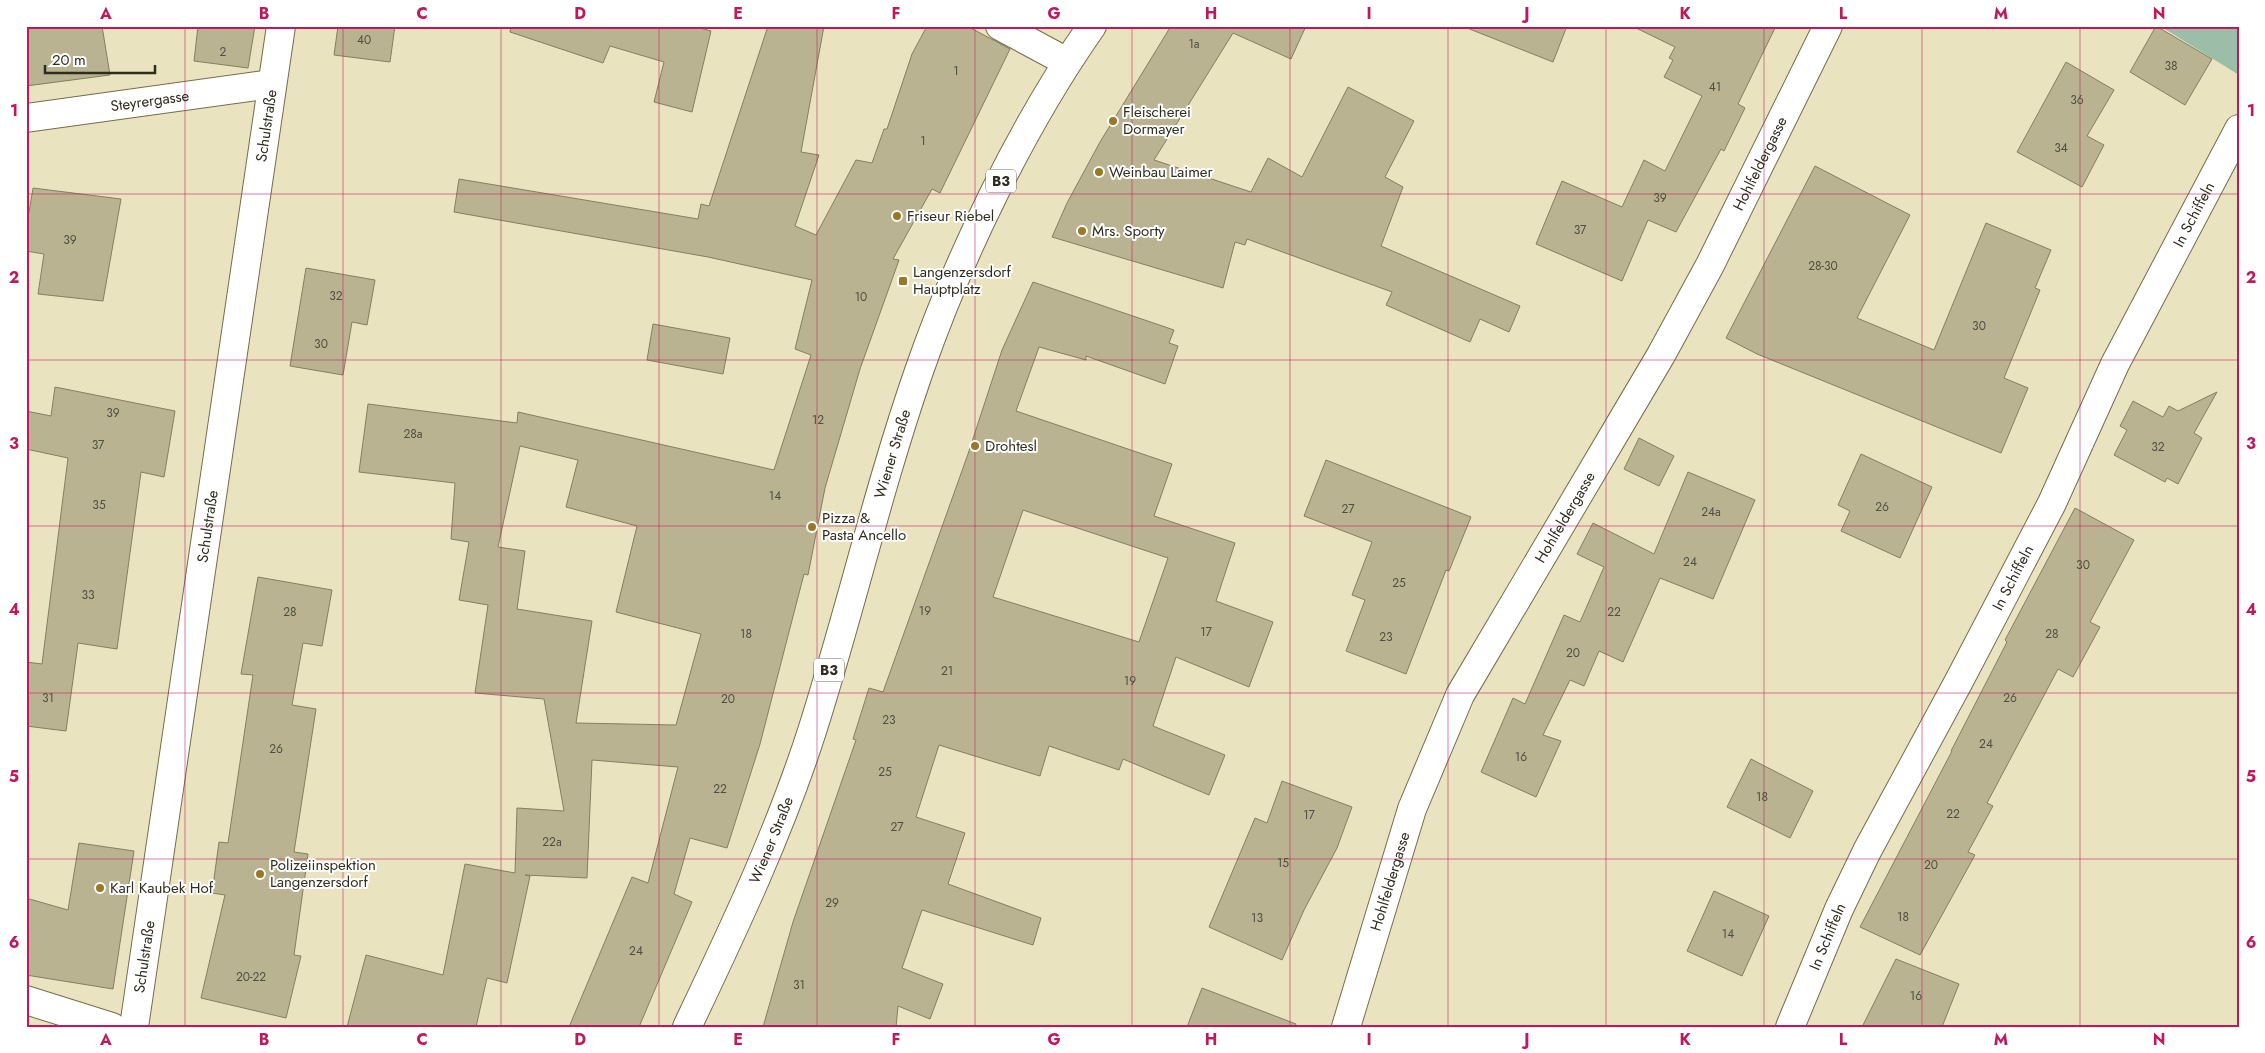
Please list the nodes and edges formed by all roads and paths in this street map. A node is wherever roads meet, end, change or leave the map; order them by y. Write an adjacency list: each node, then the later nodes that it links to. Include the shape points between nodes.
1 (282, 26): 6 (street, Schulstraße)
2 (1000, 26): 5 (street)
3 (1092, 26): 5 (street, B3)
4 (1828, 26): 13 (street, Hohlfeldergasse, via 1662,355 1460,695 1412,809)
5 (1067, 62): 12 (street, Wiener Straße / B3, via 989,204 945,304 914,388 812,731 779,826)
6 (272, 84): 7 (street, Steyrergasse); 11 (street, Schulstraße)
7 (26, 118)
8 (2239, 129): 14 (street, In Schiffeln, via 2116,364 2052,503 1867,851)
9 (26, 1000): 10 (street)
10 (112, 1027)
11 (134, 1027)
12 (687, 1027)
13 (1346, 1027)
14 (1790, 1027)

